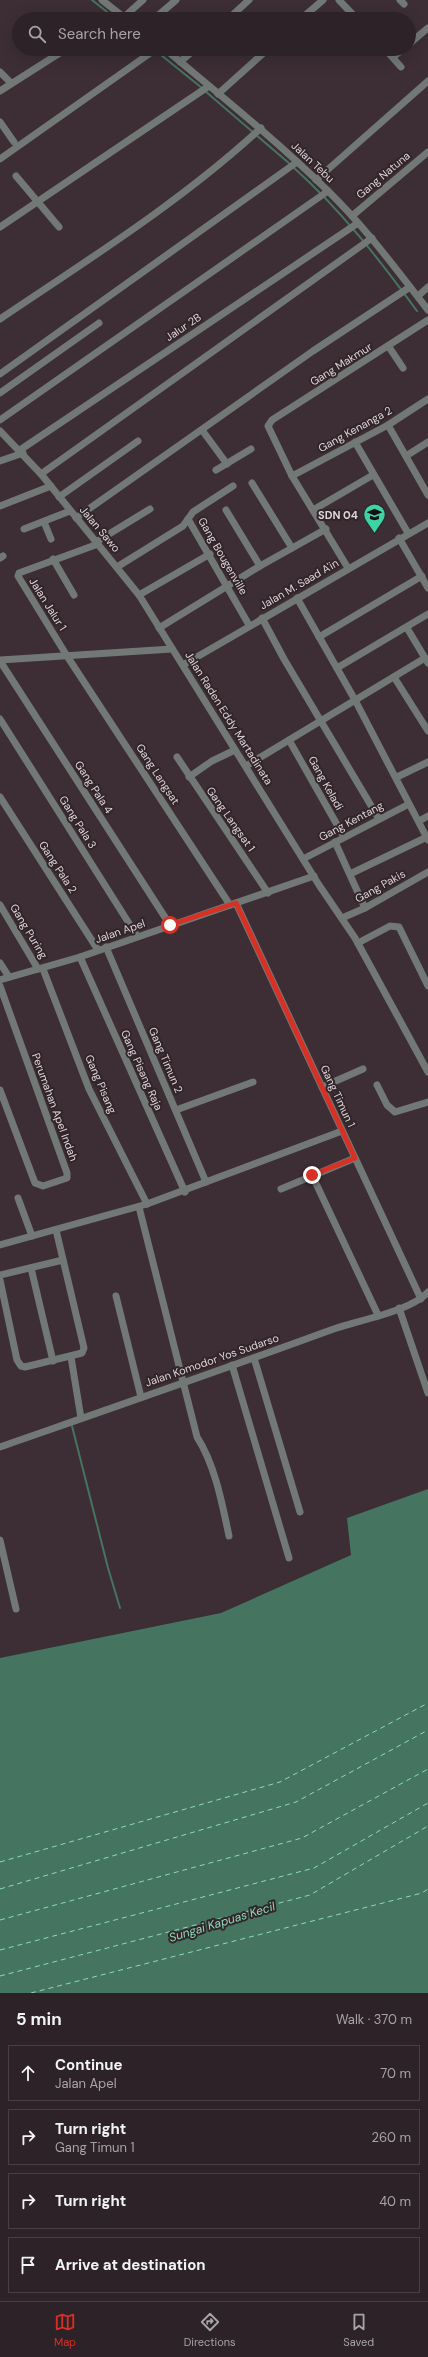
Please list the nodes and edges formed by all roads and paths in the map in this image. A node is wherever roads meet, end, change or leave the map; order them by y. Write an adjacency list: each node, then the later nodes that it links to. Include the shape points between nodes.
1 (102, 0): 7 (street)
2 (143, 0): 8 (street)
3 (176, 0): 9 (street)
4 (249, 0): 10 (street)
5 (323, 0): 11 (street)
6 (339, 0): 12 (street)
7 (112, 12)
8 (131, 12)
9 (162, 12)
10 (236, 12)
11 (309, 12)
12 (350, 12)
13 (428, 28): 14 (street)
14 (416, 38)
15 (55, 56): 25 (street)
16 (147, 56): 33 (street)
17 (173, 56): 21 (street, Jalan Tebu)
18 (187, 56): 21 (street)
19 (260, 56): 28 (street)
20 (393, 58): 22 (street)
21 (180, 62): 26 (street, Jalan Tebu)
22 (401, 67)
23 (0, 72): 25 (street)
24 (428, 81): 36 (street)
25 (11, 83): 27 (street)
26 (206, 88): 28 (street, Jalan Tebu); 38 (street)
27 (0, 91)
28 (218, 94): 30 (street, Jalan Tebu)
29 (0, 122): 31 (street)
30 (260, 129): 34 (street, Jalan Tebu); 48 (street, via 191,189)
31 (14, 142)
32 (428, 152): 39 (street, Gang Natuna)
33 (0, 159)
34 (296, 162): 36 (street, Jalan Tebu); 53 (street)
35 (16, 176): 38 (street)
36 (316, 180): 37 (street, Jalan Tebu)
37 (325, 194): 39 (street, Jalan Tebu); 56 (street)
38 (39, 202): 41 (street); 42 (street)
39 (352, 216): 40 (street, Jalan Tebu)
40 (357, 224): 43 (street, Jalan Tebu); 64 (street, Jalur 2B)
41 (0, 227)
42 (59, 227)
43 (370, 240): 45 (street, Jalan Tebu); 69 (street)
44 (428, 287): 46 (street)
45 (408, 288): 46 (street, Jalan Tebu); 58 (street)
46 (418, 296): 47 (street, Jalan Tebu)
47 (428, 310)
48 (0, 319)
49 (428, 320): 51 (street, Gang Makmur)
50 (99, 323): 54 (street)
51 (389, 347): 52 (street); 71 (street, Gang Makmur, via 272,420 268,427)
52 (403, 368)
53 (0, 374)
54 (0, 393)
55 (428, 399): 57 (street, Gang Kenanga 2)
56 (0, 420)
57 (388, 425): 61 (street, Gang Kenanga 2); 65 (street)
58 (202, 430): 67 (street); 83 (street)
59 (0, 431): 64 (street, Jalan Sawo)
60 (138, 441): 77 (street)
61 (355, 442): 70 (street); 71 (street, Gang Kenanga 2)
62 (428, 442): 65 (street)
63 (251, 449): 67 (street)
64 (21, 452): 66 (street, Jalur 2B); 69 (street, Jalan Sawo)
65 (406, 456): 73 (street)
66 (0, 461)
67 (227, 464): 68 (street)
68 (216, 470)
69 (41, 474): 74 (street, Jalan Sawo)
70 (373, 475): 81 (street); 89 (street)
71 (292, 476): 81 (street)
72 (252, 483): 93 (street)
73 (426, 484): 76 (street)
74 (51, 486): 77 (street, Jalan Sawo); 78 (street)
75 (233, 486): 84 (street, via 196,509)
76 (428, 495)
77 (59, 497): 82 (street, Jalan Sawo)
78 (0, 506)
79 (150, 509): 92 (street, Jalan Jalur 1)
80 (226, 510): 96 (street)
81 (313, 510): 88 (street)
82 (70, 511): 83 (street, Jalan Sawo); 85 (street)
83 (76, 518): 92 (street, Jalan Sawo)
84 (188, 518): 94 (street, Gang Bougenville); 97 (street, via 183,526)
85 (44, 522): 87 (street); 91 (street)
86 (428, 523): 89 (street, Jalan M. Saad A'in)
87 (24, 529)
88 (326, 529): 93 (street); 98 (street)
89 (408, 533): 90 (street, Jalan M. Saad A'in)
90 (399, 538): 98 (street, Jalan M. Saad A'in); 99 (street)
91 (51, 539)
92 (97, 543): 95 (street, Jalan Jalur 1); 97 (street, Jalan Sawo)
93 (292, 548): 96 (street)
94 (210, 554): 100 (street, Gang Bougenville); 103 (street)
95 (53, 559): 102 (street); 112 (street, Jalan Jalur 1, via 19,572 18,576)
96 (260, 566): 100 (street)
97 (117, 567): 103 (street, Jalan Sawo)
98 (348, 568): 104 (street, Jalan M. Saad A'in)
99 (422, 576): 101 (street); 110 (street)
100 (228, 586): 107 (street, Gang Bougenville); 108 (street)
101 (428, 588)
102 (74, 595)
103 (139, 595): 108 (street, Jalan Sawo)
104 (297, 598): 106 (street, Jalan M. Saad A'in); 110 (street)
105 (428, 614): 109 (street)
106 (262, 618): 107 (street, Jalan M. Saad A'in); 120 (street)
107 (249, 625): 115 (street, Jalan M. Saad A'in)
108 (159, 628): 111 (street, Jalan Sawo)
109 (407, 628): 114 (street); 116 (street)
110 (319, 637): 116 (street)
111 (172, 649): 112 (street, Jalan Raden Eddy Martadinata); 115 (street, Jalan Raden Eddy Martadinata)
112 (67, 656): 113 (street, Jalan Raden Eddy Martadinata); 142 (street, Gang Langsat)
113 (0, 661): 146 (street, Gang Pala 4)
114 (426, 661): 117 (street)
115 (182, 665): 123 (street, Jalan Raden Eddy Martadinata)
116 (337, 668): 118 (street)
117 (394, 677): 118 (street); 121 (street)
118 (355, 700): 120 (street); 128 (street)
119 (0, 719): 147 (street, Gang Pala 3)
120 (320, 721): 122 (street); 132 (street)
121 (428, 731)
122 (289, 740): 126 (street); 134 (street, Gang Keladi)
123 (235, 750): 126 (street, Jalan Raden Eddy Martadinata); 127 (street, via 212,761)
124 (177, 757): 127 (street, Gang Langsat 1)
125 (428, 762): 128 (street)
126 (246, 766): 137 (street, Jalan Raden Eddy Martadinata)
127 (189, 777): 141 (street, Gang Langsat 1)
128 (397, 777): 130 (street)
129 (0, 797): 150 (street, Gang Pala 2)
130 (409, 804): 132 (street, Gang Kentang); 133 (street)
131 (428, 816): 133 (street)
132 (378, 819): 134 (street, Gang Kentang)
133 (420, 821): 135 (street)
134 (344, 837): 136 (street, Gang Kentang)
135 (427, 838): 139 (street)
136 (335, 842): 137 (street, Gang Kentang); 139 (street)
137 (304, 859): 140 (street, Jalan Raden Eddy Martadinata)
138 (428, 872): 144 (street, Gang Pakis)
139 (350, 874): 144 (street)
140 (314, 876): 141 (street, Jalan Apel); 145 (street, Jalan Raden Eddy Martadinata)
141 (268, 893): 142 (street, Jalan Apel)
142 (233, 904): 146 (street, Jalan Apel); 162 (street, Gang Timun 1)
143 (0, 905): 153 (street, Gang Puring)
144 (365, 908): 145 (street, Gang Pakis)
145 (342, 918): 148 (street, Jalan Raden Eddy Martadinata)
146 (170, 925): 147 (street, Jalan Apel)
147 (137, 936): 149 (street, Jalan Apel)
148 (358, 943): 157 (street, via 390,926 399,927); 159 (street, Jalan Raden Eddy Martadinata)
149 (106, 946): 150 (street, Jalan Apel); 165 (street, Gang Timun 2)
150 (98, 950): 151 (street, Jalan Apel)
151 (80, 957): 153 (street, Jalan Apel); 171 (street, Gang Pisang Raja)
152 (0, 963): 154 (street)
153 (41, 969): 154 (street, Jalan Apel); 173 (street, Gang Pisang, via 89,1089)
154 (9, 977): 155 (street, Jalan Apel)
155 (0, 980)
156 (0, 986): 163 (street, Perumahan Apel Indah, via 68,1173 67,1178 42,1186 35,1183)
157 (428, 986)
158 (363, 1069): 162 (street)
159 (428, 1072)
160 (253, 1082): 165 (street)
161 (377, 1084): 164 (street, via 387,1106 396,1112)
162 (322, 1087): 166 (street, Gang Timun 1)
163 (0, 1090)
164 (428, 1102)
165 (176, 1110): 169 (street, Gang Timun 2)
166 (342, 1131): 167 (street, Gang Timun 1); 169 (street)
167 (355, 1158): 168 (street); 184 (street, Gang Timun 1)
168 (312, 1175): 170 (street); 186 (street)
169 (206, 1182): 171 (street)
170 (281, 1189)
171 (184, 1192): 173 (street)
172 (18, 1198): 176 (street)
173 (147, 1204): 174 (street)
174 (139, 1207): 175 (street); 191 (street)
175 (56, 1230): 176 (street); 178 (street)
176 (32, 1236): 177 (street)
177 (0, 1245)
178 (63, 1260): 179 (street); 187 (street, via 84,1348 82,1353)
179 (31, 1268): 180 (street); 189 (street)
180 (0, 1275)
181 (0, 1280): 189 (street, via 17,1360 25,1367)
182 (428, 1292): 184 (street, Jalan Komodor Yos Sudarso)
183 (116, 1296): 193 (street)
184 (421, 1298): 185 (street, Jalan Komodor Yos Sudarso)
185 (399, 1308): 186 (street, Jalan Komodor Yos Sudarso); 192 (street)
186 (378, 1315): 188 (street, Jalan Komodor Yos Sudarso)
187 (71, 1357): 189 (street); 194 (street)
188 (254, 1358): 190 (street, Jalan Komodor Yos Sudarso); 196 (street)
189 (53, 1361)
190 (232, 1365): 191 (street, Jalan Komodor Yos Sudarso); 199 (street)
191 (183, 1382): 193 (street, Jalan Komodor Yos Sudarso); 197 (street, via 197,1437 204,1446 214,1474)
192 (428, 1392)
193 (141, 1397): 194 (street, Jalan Komodor Yos Sudarso)
194 (81, 1418): 195 (street, Jalan Komodor Yos Sudarso)
195 (0, 1447)
196 (300, 1512)
197 (229, 1536)
198 (0, 1540): 200 (street)
199 (289, 1558)
200 (16, 1609)

